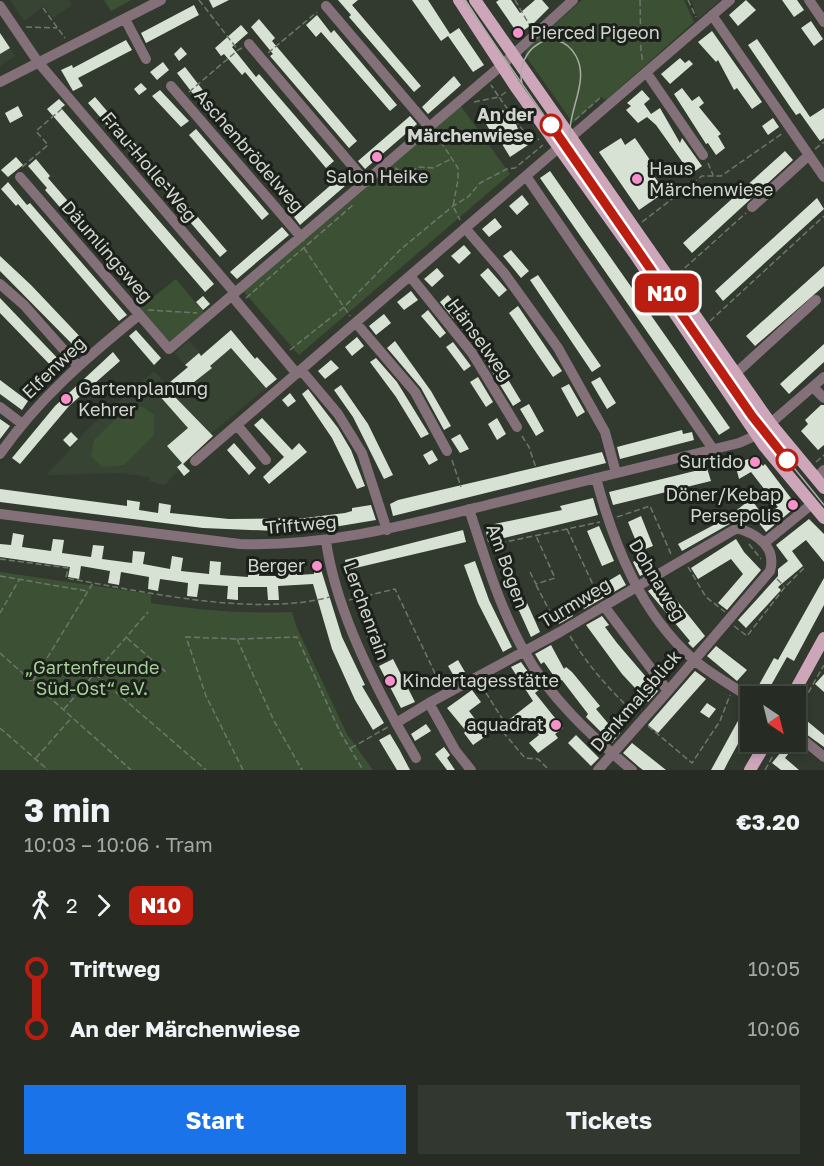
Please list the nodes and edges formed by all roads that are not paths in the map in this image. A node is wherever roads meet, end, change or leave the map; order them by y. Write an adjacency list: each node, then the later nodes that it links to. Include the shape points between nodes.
1 (161, 0): 10 (street)
2 (459, 0): 16 (main road)
3 (475, 0): 13 (main road)
4 (573, 0): 13 (street)
5 (730, 0): 9 (street)
6 (809, 0): 11 (street)
7 (0, 6): 15 (street, Frau-Holle-Weg)
8 (326, 6): 20 (street)
9 (712, 15): 17 (street); 24 (street)
10 (125, 19): 14 (street); 15 (street)
11 (824, 22)
12 (249, 44): 28 (street)
13 (513, 55): 16 (street); 21 (main road)
14 (146, 59)
15 (39, 62): 18 (street); 34 (street, Frau-Holle-Weg)
16 (501, 65): 20 (street); 22 (main road)
17 (646, 72): 21 (street); 23 (street)
18 (0, 82)
19 (171, 86): 31 (street, Aschenbrödelweg)
20 (428, 128): 28 (street)
21 (572, 136): 22 (street); 40 (main road)
22 (550, 142): 25 (street); 49 (main road, via 621,235)
23 (703, 155)
24 (809, 155): 27 (street); 29 (street)
25 (526, 176): 30 (street); 50 (street)
26 (20, 177): 36 (street, Däumlingsweg)
27 (824, 177)
28 (366, 182): 31 (street)
29 (752, 207)
30 (465, 228): 32 (street); 55 (street, via 504,273 558,348 605,432)
31 (299, 238): 34 (street)
32 (410, 276): 37 (street); 48 (street, Hänselweg, via 472,353)
33 (0, 284): 38 (street)
34 (233, 294): 36 (street, Däumlingsweg, via 169,349); 39 (street)
35 (816, 300): 40 (street)
36 (138, 314): 38 (street, Elfenweg)
37 (356, 323): 39 (street); 51 (street, via 415,392)
38 (78, 366): 45 (street, Elfenweg)
39 (299, 372): 47 (street); 62 (street, via 338,414 362,453)
40 (735, 374): 46 (main road)
41 (824, 377): 42 (street, Triftweg)
42 (813, 387): 43 (street); 46 (street, Triftweg)
43 (824, 398)
44 (0, 407): 45 (street)
45 (21, 423): 52 (street, Elfenweg)
46 (771, 424): 49 (street, Triftweg); 57 (main road)
47 (237, 425): 53 (street); 54 (street)
48 (517, 427)
49 (757, 435): 50 (street, Triftweg); 58 (main road)
50 (713, 449): 55 (street, Triftweg)
51 (447, 451)
52 (0, 454)
53 (266, 460)
54 (195, 461)
55 (616, 473): 56 (street, Triftweg)
56 (596, 478): 59 (street, Triftweg); 65 (street, Dohnaweg, via 607,520)
57 (821, 479)
58 (812, 504): 61 (main road); 64 (street)
59 (469, 510): 62 (street, Triftweg); 68 (street, Am Bogen, via 498,595)
60 (0, 514): 63 (street, Triftweg, via 240,544 279,546)
61 (824, 518)
62 (387, 530): 63 (street, Triftweg)
63 (326, 541): 74 (street, Lerchenrain, via 341,599 372,678)
64 (764, 543): 65 (street, Turmweg, via 737,528); 69 (street, Denkmalsblick, via 771,558 770,571)
65 (636, 585): 66 (street, Turmweg); 69 (street, Dohnaweg, via 656,618)
66 (604, 606): 68 (street, Turmweg, via 561,626); 71 (street)
67 (823, 643): 70 (main road)
68 (524, 652): 73 (street, Turmweg); 77 (street, Am Bogen, via 574,717)
69 (694, 660): 71 (street, Denkmalsblick); 72 (street, Dohnaweg)
70 (798, 686)
71 (668, 691): 77 (street, Denkmalsblick)
72 (740, 691)
73 (429, 703): 74 (street); 80 (street)
74 (396, 723): 79 (street, Lerchenrain)
75 (806, 742): 78 (street)
76 (761, 752): 83 (main road)
77 (612, 754): 81 (street, Denkmalsblick); 82 (street, Am Bogen)
78 (824, 757)
79 (416, 758)
80 (471, 770)
81 (598, 770)
82 (632, 770)
83 (750, 770)

